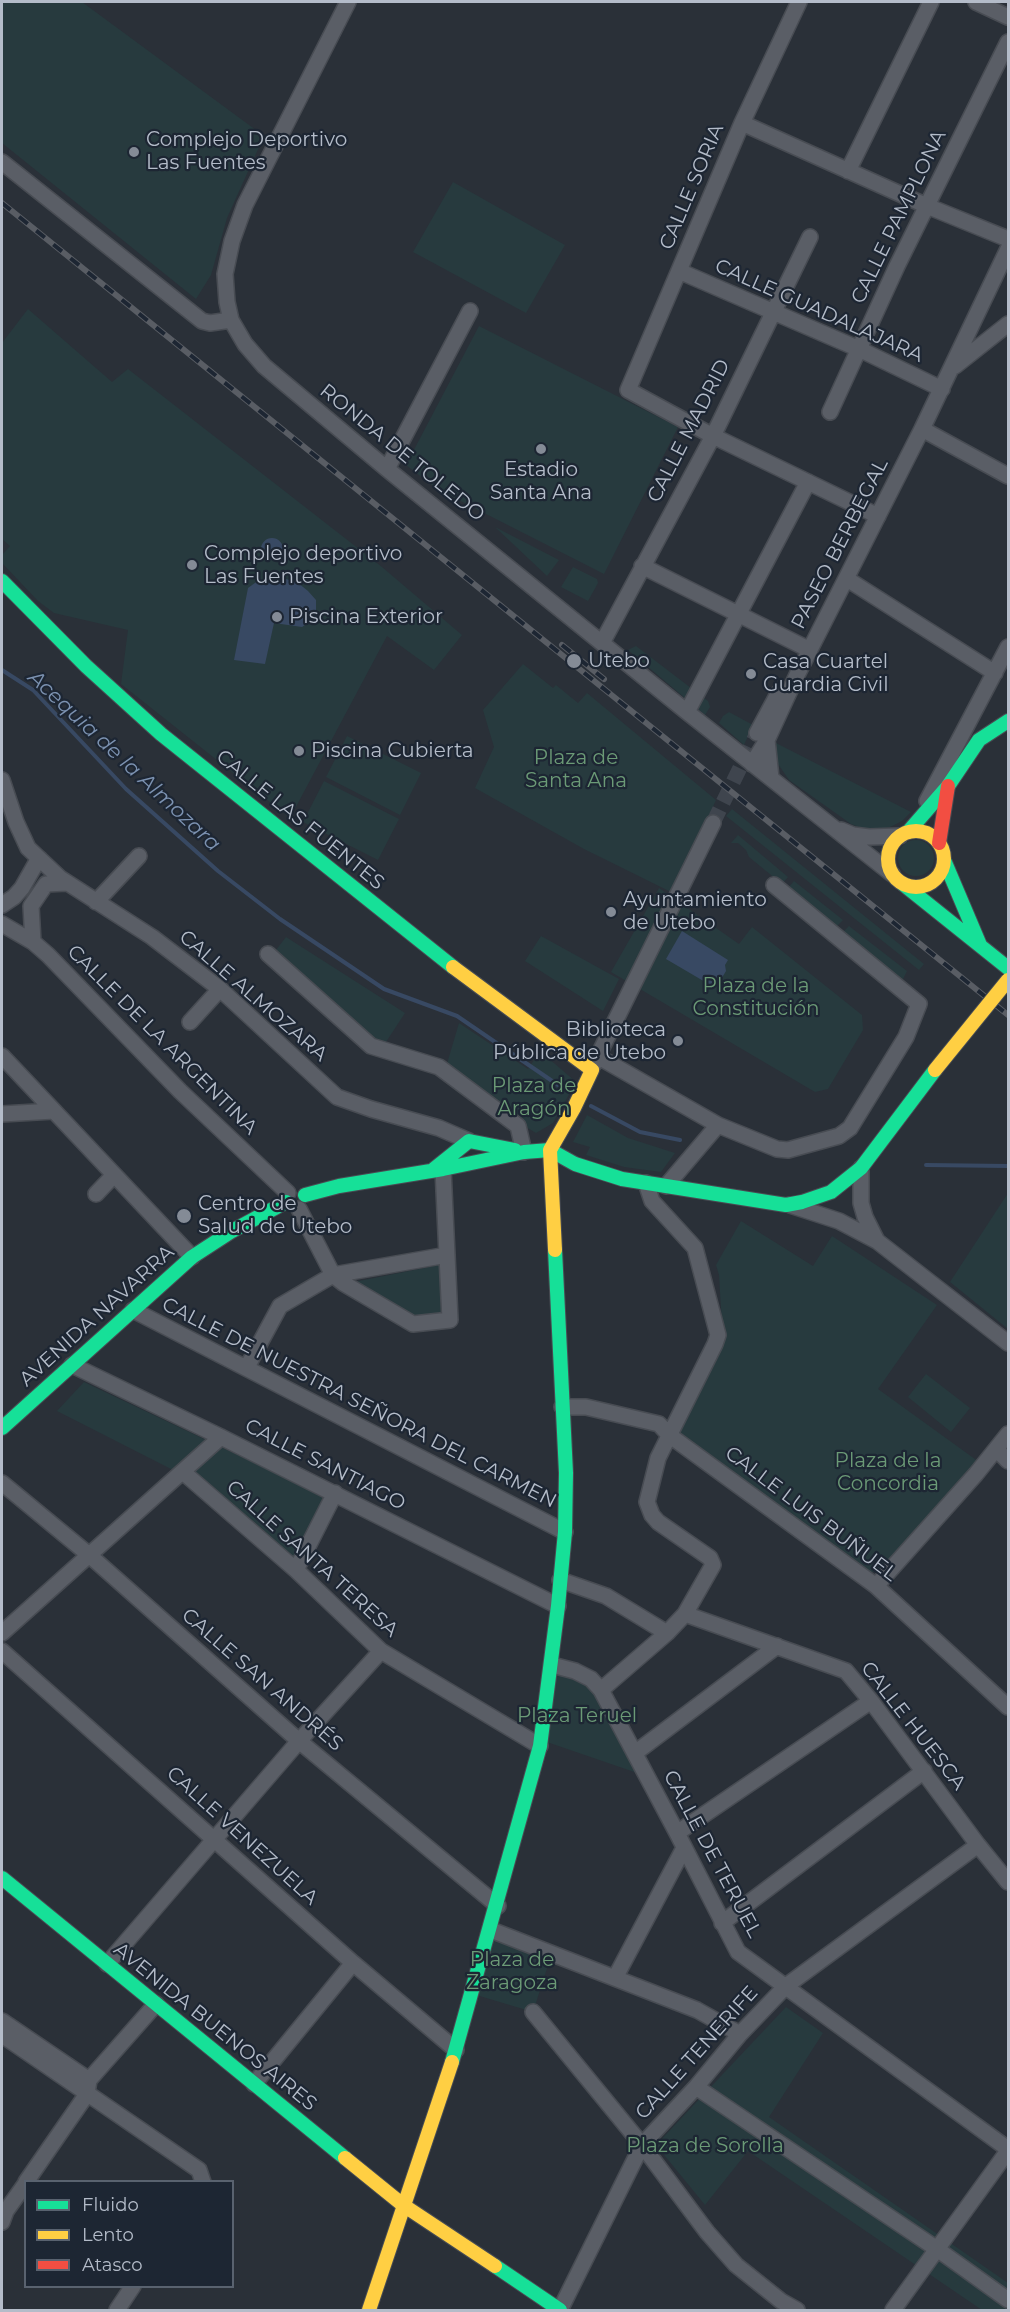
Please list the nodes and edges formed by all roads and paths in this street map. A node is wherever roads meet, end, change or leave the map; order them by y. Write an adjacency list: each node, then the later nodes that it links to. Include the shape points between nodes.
1 (348, 2): 17 (street, RONDA DE TOLEDO, via 245,205 225,274)
2 (799, 2): 7 (street, CALLE SORIA)
3 (931, 2): 9 (street)
4 (976, 2): 5 (street)
5 (1008, 17)
6 (1008, 42): 10 (street, CALLE PAMPLONA)
7 (742, 123): 9 (street); 14 (street, CALLE SORIA)
8 (2, 162): 17 (street, via 202,321)
9 (848, 171): 10 (street)
10 (927, 206): 12 (street); 19 (street, CALLE PAMPLONA)
11 (810, 237): 16 (street, CALLE MADRID)
12 (1008, 239)
13 (1008, 249): 20 (street, PASEO BERBEGAL)
14 (679, 271): 16 (street, CALLE GUADALAJARA); 24 (street, CALLE SORIA, via 628,390)
15 (470, 311): 25 (street)
16 (772, 313): 19 (street, CALLE GUADALAJARA); 24 (street, CALLE MADRID)
17 (231, 320): 25 (street, RONDA DE TOLEDO, via 264,366)
18 (1008, 324): 20 (street)
19 (859, 349): 21 (street, CALLE GUADALAJARA); 22 (street, CALLE PAMPLONA)
20 (952, 368): 21 (street, PASEO BERBEGAL)
21 (942, 389): 23 (street, PASEO BERBEGAL)
22 (830, 412)
23 (922, 429): 26 (street); 28 (street, PASEO BERBEGAL)
24 (713, 436): 27 (street); 29 (street, CALLE MADRID)
25 (387, 469): 33 (street, RONDA DE TOLEDO)
26 (1008, 476)
27 (808, 482): 28 (street); 32 (street)
28 (878, 516): 30 (street, PASEO BERBEGAL)
29 (642, 566): 32 (street); 33 (street, CALLE MADRID)
30 (847, 579): 35 (street, PASEO BERBEGAL); 36 (street)
31 (2, 581): 66 (street, CALLE LAS FUENTES, via 86,666 161,734 477,987)
32 (738, 615): 35 (street); 37 (street)
33 (602, 643): 37 (street, RONDA DE TOLEDO)
34 (1008, 647): 36 (street)
35 (810, 650): 39 (street, PASEO BERBEGAL, via 797,675 791,673 787,678)
36 (995, 673): 44 (street)
37 (687, 712): 40 (street, RONDA DE TOLEDO)
38 (1008, 721): 43 (street, via 979,740)
39 (762, 736): 40 (street); 41 (street)
40 (752, 764): 41 (street, RONDA DE TOLEDO)
41 (771, 778): 46 (street, RONDA DE TOLEDO)
42 (2, 780): 50 (street, CALLE ALMOZARA, via 28,848)
43 (948, 786): 44 (street); 48 (street)
44 (921, 815): 47 (street)
45 (713, 823): 66 (street)
46 (830, 825): 47 (street, RONDA DE TOLEDO, via 869,837); 52 (street, RONDA DE TOLEDO)
47 (904, 834): 48 (street, via 924,832); 52 (street, via 889,849 888,858)
48 (939, 843): 51 (street)
49 (139, 856): 55 (street)
50 (39, 858): 53 (street, CALLE ALMOZARA); 56 (street, via 22,888)
51 (944, 860): 52 (street, via 942,870 930,884 912,887); 59 (street)
52 (897, 879): 59 (street)
53 (67, 883): 55 (street, CALLE ALMOZARA); 58 (street, via 46,884 31,906)
54 (774, 885): 69 (street, via 920,1004 906,1037 845,1133 783,1149)
55 (96, 902): 63 (street, CALLE ALMOZARA, via 152,937)
56 (2, 905)
57 (2, 924): 58 (street, CALLE DE LA ARGENTINA)
58 (33, 942): 80 (street, CALLE DE LA ARGENTINA)
59 (980, 945): 61 (street)
60 (268, 954): 72 (street, via 371,1046 439,1067 518,1126)
61 (1008, 968)
62 (1008, 980): 74 (street, bridge)
63 (220, 989): 64 (street); 70 (street, CALLE ALMOZARA, via 337,1096)
64 (190, 1022)
65 (2, 1056): 67 (street)
66 (595, 1063): 69 (street); 71 (street)
67 (54, 1111): 68 (street); 76 (street)
68 (2, 1114)
69 (718, 1125): 78 (street)
70 (473, 1142): 72 (street, AVENIDA NAVARRA); 73 (street, via 479,1151); 75 (street, AVENIDA NAVARRA)
71 (550, 1150): 72 (street, AVENIDA NAVARRA); 77 (street, via 582,1167); 90 (street)
72 (524, 1152): 73 (street, AVENIDA NAVARRA)
73 (478, 1161): 75 (street, AVENIDA NAVARRA)
74 (861, 1168): 81 (street, via 831,1192); 82 (street, via 861,1203)
75 (438, 1169): 80 (street, AVENIDA NAVARRA, via 339,1186); 83 (street)
76 (114, 1175): 79 (street); 84 (street)
77 (646, 1183): 78 (street); 92 (street, via 652,1201 695,1248 718,1335)
78 (666, 1186): 81 (street)
79 (96, 1194)
80 (294, 1200): 84 (street, AVENIDA NAVARRA, via 232,1231); 85 (street, CALLE DE LA ARGENTINA)
81 (786, 1204): 82 (street, via 838,1221)
82 (877, 1241): 87 (street)
83 (447, 1256): 85 (street); 85 (street, via 450,1320 412,1324)
84 (192, 1257): 86 (street, AVENIDA NAVARRA)
85 (333, 1275): 89 (street, via 280,1306)
86 (133, 1310): 88 (street, AVENIDA NAVARRA); 89 (street, CALLE DE NUESTRA SEÑORA DEL CARMEN)
87 (1008, 1343)
88 (72, 1365): 91 (street, AVENIDA NAVARRA); 94 (street, CALLE SANTIAGO)
89 (247, 1367): 100 (street, CALLE DE NUESTRA SEÑORA DEL CARMEN)
90 (562, 1407): 92 (street, CALLE LUIS BUÑUEL, via 586,1407 659,1424); 100 (street)
91 (2, 1428)
92 (669, 1434): 104 (street, CALLE LUIS BUÑUEL); 106 (street, via 653,1469 649,1509 658,1522 713,1563)
93 (1008, 1434): 95 (street)
94 (221, 1437): 97 (street); 99 (street, CALLE SANTIAGO)
95 (996, 1449): 96 (street); 104 (street)
96 (1008, 1461)
97 (183, 1472): 101 (street); 102 (street, CALLE SANTA TERESA)
98 (2, 1484): 101 (street, CALLE SAN ANDRÉS)
99 (335, 1493): 102 (street); 105 (street, CALLE SANTIAGO)
100 (565, 1532): 103 (street)
101 (88, 1554): 107 (street); 116 (street, CALLE SAN ANDRÉS)
102 (296, 1570): 111 (street, CALLE SANTA TERESA)
103 (560, 1580): 105 (street); 108 (street, via 606,1596)
104 (876, 1586): 115 (street, CALLE LUIS BUÑUEL)
105 (558, 1606): 112 (street)
106 (685, 1614): 108 (street); 109 (street, CALLE HUESCA)
107 (2, 1633)
108 (667, 1633): 113 (street)
109 (777, 1646): 114 (street, CALLE HUESCA, via 846,1671); 118 (street)
110 (2, 1651): 121 (street, CALLE VENEZUELA)
111 (381, 1651): 116 (street); 117 (street, CALLE SANTA TERESA)
112 (552, 1665): 113 (street, CALLE DE TERUEL, via 591,1679); 117 (street)
113 (601, 1690): 118 (street, CALLE DE TERUEL)
114 (871, 1701): 119 (street, CALLE HUESCA); 120 (street)
115 (1008, 1707)
116 (299, 1741): 121 (street); 126 (street, CALLE SAN ANDRÉS)
117 (540, 1746): 126 (street)
118 (635, 1753): 120 (street, CALLE DE TERUEL)
119 (924, 1771): 122 (street, CALLE HUESCA); 127 (street)
120 (677, 1833): 123 (street, CALLE DE TERUEL)
121 (214, 1840): 129 (street, CALLE VENEZUELA); 130 (street)
122 (978, 1845): 125 (street, CALLE HUESCA); 132 (street, CALLE TENERIFE)
123 (684, 1848): 127 (street, CALLE DE TERUEL); 131 (street)
124 (2, 1878): 130 (street, AVENIDA BUENOS AIRES)
125 (1008, 1882)
126 (498, 1906): 128 (street)
127 (722, 1923): 132 (street, CALLE DE TERUEL, via 738,1952)
128 (491, 1930): 131 (street); 138 (street)
129 (352, 1963): 138 (street, CALLE VENEZUELA); 139 (street)
130 (107, 1964): 133 (street, AVENIDA BUENOS AIRES)
131 (615, 1978): 136 (street, via 697,2010)
132 (786, 1986): 136 (street, CALLE TENERIFE); 143 (street, CALLE DE TERUEL)
133 (156, 2004): 139 (street, AVENIDA BUENOS AIRES); 140 (street)
134 (533, 2012): 142 (street)
135 (2, 2021): 140 (street)
136 (740, 2034): 141 (street, CALLE TENERIFE)
137 (2, 2035): 140 (street)
138 (456, 2050): 147 (street)
139 (254, 2084): 147 (street, AVENIDA BUENOS AIRES)
140 (88, 2087): 144 (street); 145 (street, via 199,2170)
141 (696, 2087): 142 (street, CALLE TENERIFE); 149 (street)
142 (642, 2145): 154 (street, CALLE TENERIFE); 155 (street, via 706,2232 736,2265)
143 (1008, 2150): 149 (street)
144 (27, 2180)
145 (203, 2180)
146 (24, 2185): 148 (street)
147 (403, 2205): 153 (street); 154 (street, AVENIDA BUENOS AIRES)
148 (2, 2222)
149 (937, 2249): 151 (street); 156 (street)
150 (132, 2288): 152 (street)
151 (1008, 2300)
152 (117, 2310)
153 (369, 2310)
154 (560, 2310)
155 (797, 2310)
156 (893, 2310)

